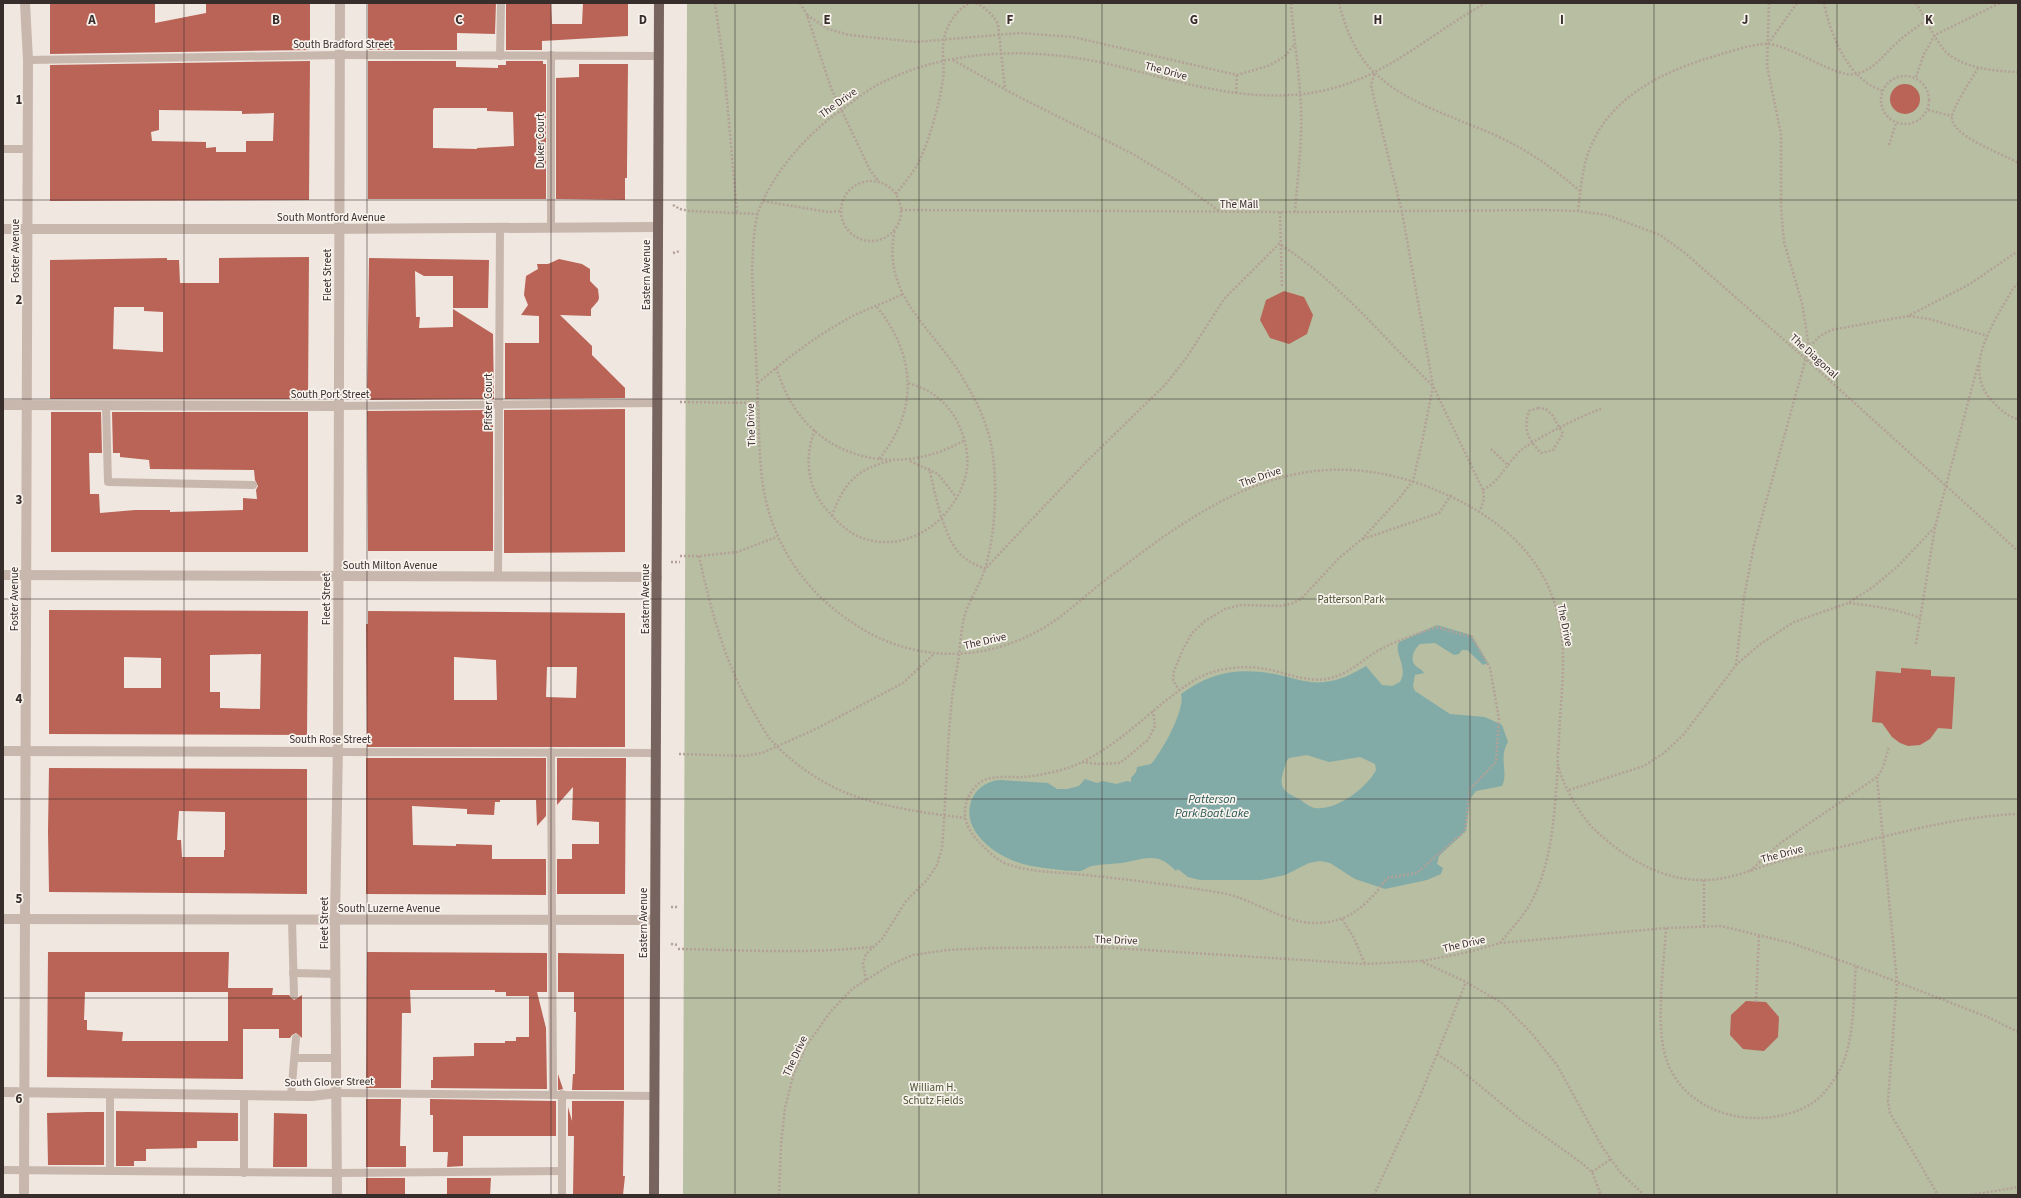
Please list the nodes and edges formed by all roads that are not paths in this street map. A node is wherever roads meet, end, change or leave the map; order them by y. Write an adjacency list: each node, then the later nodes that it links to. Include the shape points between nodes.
1 (25, 3): 9 (street, Foster Avenue)
2 (340, 3): 5 (street, Fleet Street)
3 (501, 3): 6 (lane)
4 (659, 3): 8 (main road, Eastern Avenue)
5 (340, 55): 6 (lane, South Bradford Street); 9 (lane, South Bradford Street); 17 (street, Fleet Street)
6 (500, 56): 7 (lane, South Bradford Street)
7 (551, 56): 8 (lane, South Bradford Street); 12 (lane, Duker Court)
8 (659, 56): 14 (main road, Eastern Avenue)
9 (28, 60): 11 (street, Foster Avenue)
10 (3, 149): 11 (lane)
11 (27, 149): 16 (street, Foster Avenue)
12 (551, 226): 13 (street, South Montford Avenue); 14 (street, South Montford Avenue)
13 (500, 227): 17 (street, South Montford Avenue); 20 (lane, Pfister Court)
14 (658, 227): 18 (main road, Eastern Avenue)
15 (3, 228): 16 (street, South Montford Avenue)
16 (27, 228): 17 (street, South Montford Avenue); 21 (street, Foster Avenue)
17 (339, 229): 22 (street, Fleet Street)
18 (658, 403): 20 (lane, South Port Street); 29 (main road, Eastern Avenue)
19 (3, 405): 21 (street, South Port Street)
20 (499, 405): 22 (lane, South Port Street); 28 (lane, Pfister Court)
21 (27, 406): 23 (street, South Port Street); 25 (street, Foster Avenue)
22 (338, 406): 23 (street, South Port Street); 27 (street, Fleet Street)
23 (106, 407): 24 (lane, via 108,482)
24 (253, 485)
25 (26, 574): 26 (street, South Milton Avenue); 27 (street, South Milton Avenue); 31 (street, Foster Avenue)
26 (3, 575)
27 (338, 576): 28 (street, South Milton Avenue); 32 (street, Fleet Street)
28 (498, 577): 29 (street, South Milton Avenue)
29 (657, 577): 34 (main road, Eastern Avenue)
30 (3, 751): 31 (street, South Rose Street)
31 (25, 751): 32 (street, South Rose Street); 36 (street, Foster Avenue)
32 (338, 752): 33 (lane, South Rose Street); 38 (street, Fleet Street)
33 (552, 752): 34 (lane, South Rose Street); 39 (lane)
34 (656, 753): 40 (main road, Eastern Avenue)
35 (3, 919): 36 (street, South Luzerne Avenue)
36 (25, 919): 37 (street, South Luzerne Avenue); 48 (street, Foster Avenue)
37 (292, 920): 38 (street, South Luzerne Avenue); 41 (lane)
38 (335, 920): 39 (street, South Luzerne Avenue); 42 (street, Fleet Street)
39 (553, 920): 40 (street, South Luzerne Avenue); 51 (lane)
40 (655, 920): 55 (main road, Eastern Avenue)
41 (293, 972): 42 (lane); 43 (lane)
42 (336, 974): 46 (street, Fleet Street)
43 (294, 995)
44 (296, 1038): 45 (lane)
45 (295, 1058): 46 (lane); 54 (lane)
46 (337, 1058): 49 (street, Fleet Street)
47 (3, 1092): 48 (street, South Glover Street)
48 (24, 1092): 50 (street, South Glover Street); 57 (street, Foster Avenue)
49 (337, 1093): 51 (lane, South Glover Street); 54 (street, South Glover Street); 61 (street, Fleet Street)
50 (110, 1094): 53 (street, South Glover Street); 59 (lane)
51 (553, 1094): 52 (lane, South Glover Street)
52 (562, 1094): 55 (lane, South Glover Street); 58 (lane)
53 (244, 1095): 54 (street, South Glover Street); 60 (lane)
54 (291, 1096)
55 (655, 1096): 65 (main road, Eastern Avenue)
56 (3, 1170): 57 (lane)
57 (24, 1170): 59 (lane); 62 (street, Foster Avenue)
58 (562, 1171): 61 (lane); 64 (lane)
59 (110, 1172): 60 (lane)
60 (244, 1173): 61 (lane)
61 (337, 1173): 63 (street, Fleet Street)
62 (24, 1195)
63 (337, 1195)
64 (562, 1195)
65 (654, 1195)

